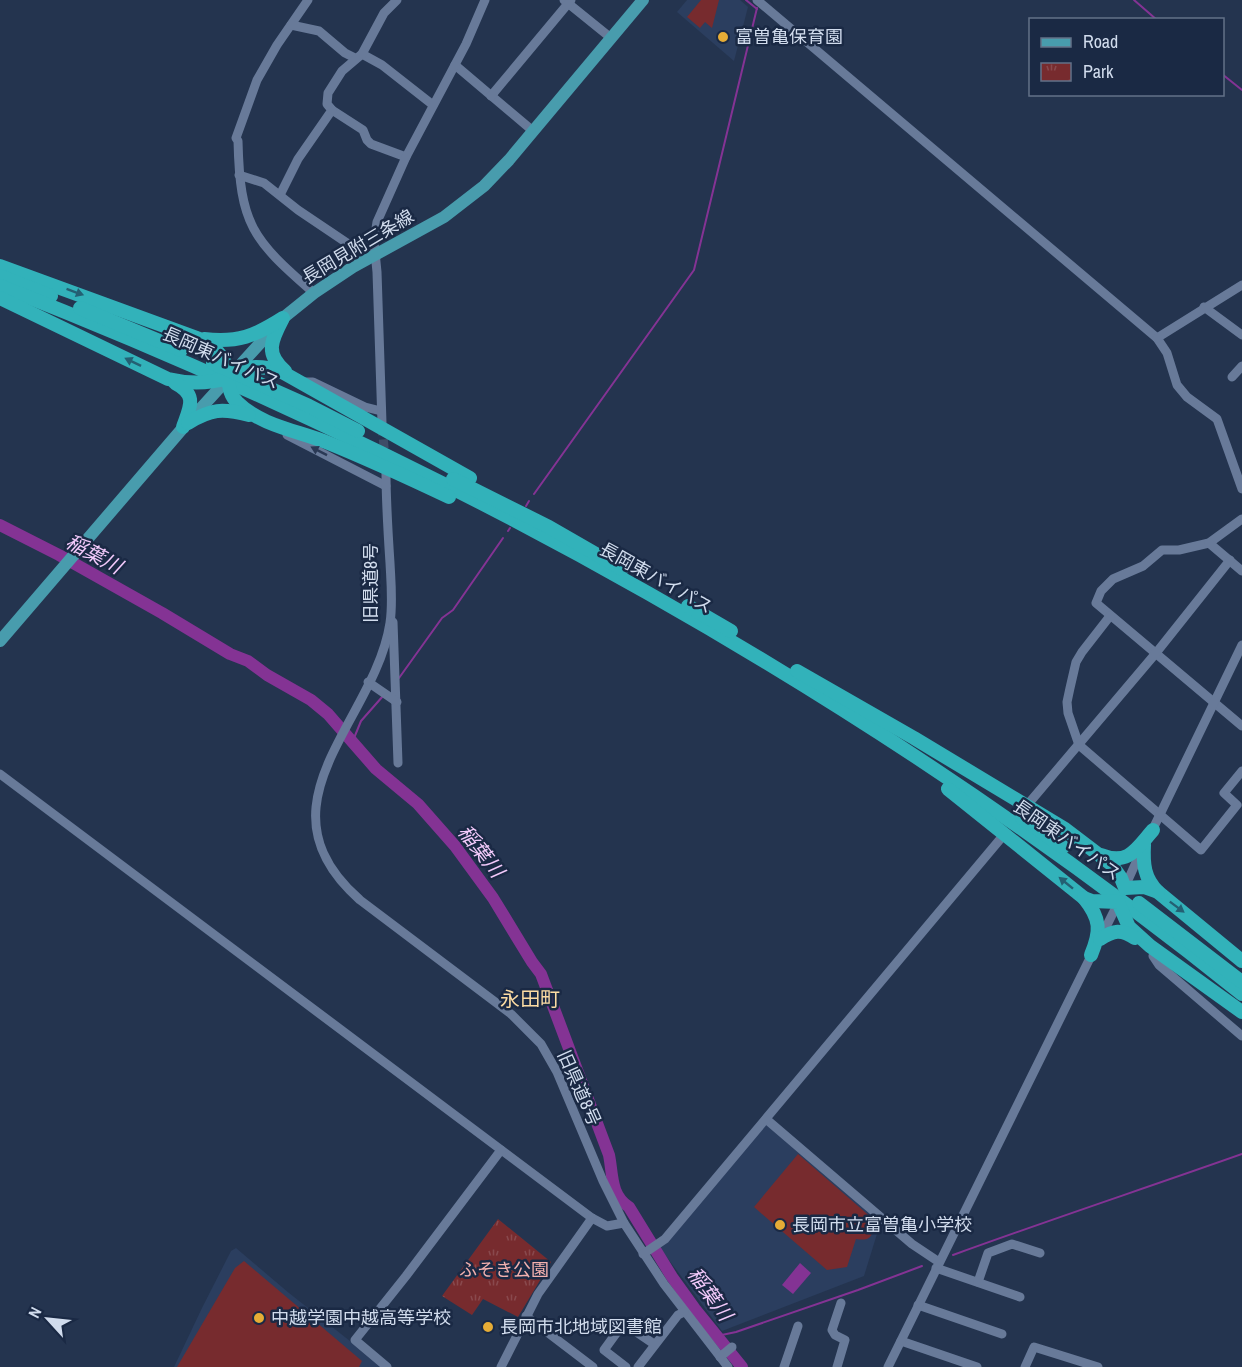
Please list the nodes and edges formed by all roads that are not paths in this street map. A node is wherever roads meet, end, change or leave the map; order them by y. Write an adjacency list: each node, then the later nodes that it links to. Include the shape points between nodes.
1 (308, 0): 7 (street)
2 (397, 0): 9 (street, via 384,13)
3 (486, 0): 10 (street)
4 (643, 0): 8 (main road, 長岡見附三条線)
5 (758, 0): 30 (street)
6 (568, 1): 8 (street); 11 (street)
7 (291, 25): 9 (street, via 320,31 345,53); 16 (street, via 251,93 236,138)
8 (611, 39): 14 (main road, 長岡見附三条線)
9 (359, 56): 12 (street, via 382,65); 13 (street, via 342,71 328,93 327,104)
10 (454, 65): 11 (street); 12 (street)
11 (491, 96): 14 (street)
12 (433, 105): 15 (street)
13 (332, 110): 15 (street, via 363,130 371,144); 17 (street, via 298,159)
14 (534, 131): 18 (main road, 長岡見附三条線, via 467,200 432,225)
15 (406, 157): 18 (street, via 377,222)
16 (239, 175): 17 (street, via 264,183); 24 (street, via 246,215 263,245)
17 (280, 195): 20 (street, via 351,247)
18 (375, 254): 20 (main road, 長岡見附三条線); 38 (street)
19 (0, 266): 29 (highway, one-way to 29)
20 (353, 267): 24 (main road, 長岡見附三条線)
21 (0, 276): 31 (highway, 長岡東バイパス)
22 (1242, 285): 26 (street)
23 (0, 286): 31 (highway, 長岡東バイパス)
24 (314, 293): 27 (main road, 長岡見附三条線)
25 (0, 298): 35 (highway, one-way to 25)
26 (1204, 307): 28 (street); 30 (street)
27 (283, 318): 29 (highway, via 240,340); 33 (main road, 長岡見附三条線); 36 (highway, via 272,353 277,363)
28 (1242, 335)
29 (197, 338): 33 (highway, via 220,354)
30 (1157, 338): 44 (street, via 1167,353 1177,385 1217,419)
31 (192, 359): 37 (highway, 長岡東バイパス)
32 (1242, 366): 34 (street)
33 (229, 376): 35 (highway, via 200,384); 36 (highway, via 242,368 264,368); 39 (highway, via 235,400); 41 (main road, 長岡見附三条線)
34 (1232, 377)
35 (168, 379): 41 (highway, via 190,396)
36 (297, 379): 38 (street); 45 (highway)
37 (260, 389): 45 (highway, 長岡東バイパス, via 341,421); 47 (highway, 長岡東バイパス)
38 (381, 411): 40 (street)
39 (270, 422): 41 (highway, via 220,410 201,415); 43 (street, one-way to 39, via 279,431); 47 (highway, via 488,514)
40 (382, 423)
41 (185, 426): 53 (main road, 長岡見附三条線)
42 (386, 472): 43 (street, 旧県道8号)
43 (386, 486): 51 (street, 旧県道8号)
44 (1242, 489)
45 (528, 516): 57 (highway, 長岡東バイパス)
46 (1242, 519): 48 (street)
47 (513, 520): 56 (highway, 長岡東バイパス)
48 (1209, 543): 49 (street); 52 (street, via 1162,550 1143,566 1113,579 1096,603)
49 (1230, 560): 50 (street); 55 (street)
50 (1242, 571)
51 (392, 595): 58 (street, 旧県道8号, via 386,639); 59 (street)
52 (1110, 616): 55 (street); 62 (street, via 1076,662 1067,702)
53 (0, 641)
54 (1242, 645): 60 (street)
55 (1156, 653): 60 (street); 62 (street)
56 (772, 666): 72 (highway, 長岡東バイパス); 75 (highway, one-way to 56, via 956,795)
57 (797, 671): 71 (highway, via 1065,829); 72 (highway, 長岡東バイパス, via 961,777)
58 (368, 682): 59 (street); 89 (street, 旧県道8号, via 324,772 316,802 317,829 327,861 338,880 360,900 511,1014 541,1044)
59 (397, 702): 63 (street)
60 (1215, 703): 61 (street); 67 (street)
61 (1242, 726)
62 (1078, 745): 66 (street); 67 (street)
63 (398, 763)
64 (1242, 771): 67 (street, via 1224,793 1237,805 1201,850)
65 (0, 774): 87 (street)
66 (1029, 803)
67 (1160, 815): 68 (street)
68 (1153, 830): 70 (street); 71 (highway, via 1126,857)
69 (1002, 837): 86 (street)
70 (1144, 845): 73 (street); 74 (highway, via 1147,878)
71 (1101, 855): 73 (highway)
72 (1082, 867): 77 (highway, 長岡東バイパス)
73 (1125, 888): 74 (highway, via 1144,887); 76 (street)
74 (1158, 892): 81 (highway, one-way to 81)
75 (1084, 898): 76 (highway); 80 (highway, via 1098,924)
76 (1118, 902): 78 (street); 79 (highway, via 1129,927)
77 (1158, 922): 82 (highway, 長岡東バイパス); 83 (highway, 長岡東バイパス)
78 (1100, 939): 79 (highway, via 1121,930); 80 (street)
79 (1153, 948): 84 (highway); 85 (street, via 1152,956 1159,965)
80 (1091, 955): 92 (street)
81 (1242, 961)
82 (1242, 982)
83 (1242, 994)
84 (1242, 1012)
85 (1242, 1036)
86 (766, 1119): 91 (street, via 665,1239); 92 (street)
87 (501, 1150): 88 (street); 105 (street, via 355,1340)
88 (592, 1218): 89 (street, via 607,1226); 98 (street)
89 (624, 1223): 91 (street, 旧県道8号)
90 (1041, 1253): 93 (street, via 1012,1244 988,1252)
91 (643, 1254): 97 (street, 旧県道8号)
92 (938, 1265): 93 (street); 96 (street)
93 (978, 1282): 94 (street)
94 (1020, 1297)
95 (842, 1303): 112 (street, via 832,1330 846,1340)
96 (918, 1305): 100 (street); 101 (street)
97 (684, 1312): 102 (street); 104 (street, 旧県道8号)
98 (526, 1316): 106 (street); 107 (street)
99 (798, 1326): 111 (street)
100 (1002, 1334)
101 (901, 1341): 113 (street); 114 (street)
102 (654, 1344): 108 (street, via 629,1327 620,1328 604,1350); 109 (street)
103 (732, 1347): 104 (street)
104 (721, 1356): 110 (street, 旧県道8号)
105 (387, 1367)
106 (501, 1367)
107 (593, 1367)
108 (626, 1367)
109 (638, 1367)
110 (728, 1367)
111 (784, 1367)
112 (837, 1367)
113 (888, 1367)
114 (977, 1367)
115 (1025, 1367): 116 (street, via 1034,1347)
116 (1098, 1367)

